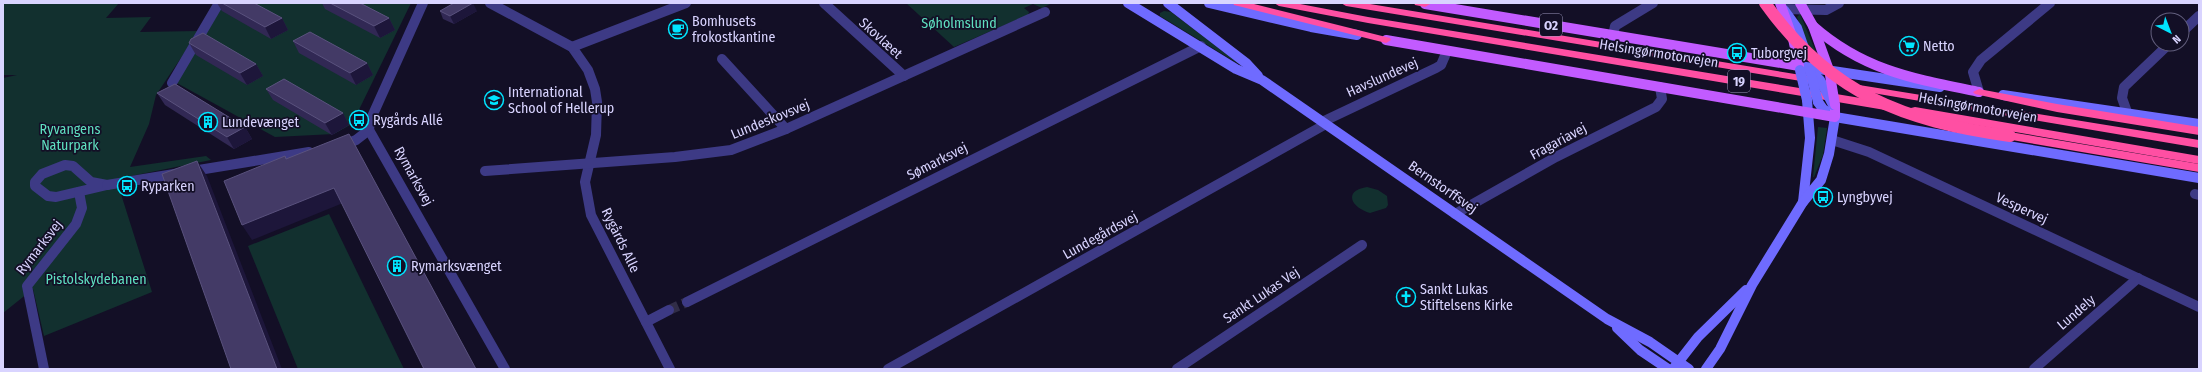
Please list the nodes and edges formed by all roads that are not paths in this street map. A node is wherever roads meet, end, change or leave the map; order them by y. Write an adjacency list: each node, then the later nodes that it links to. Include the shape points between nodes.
1 (219, 3): 34 (street)
2 (423, 3): 43 (street, via 370,121)
3 (490, 3): 26 (street)
4 (686, 3): 26 (street)
5 (1128, 3): 25 (street, Bernstorffsvej)
6 (1168, 3): 33 (street, Bernstorffsvej, via 1246,63)
7 (1209, 3): 24 (street, via 1311,27)
8 (1238, 3): 24 (highway)
9 (1279, 3): 47 (highway, Helsingørmotorvejen / 19)
10 (1346, 3): 46 (highway, Helsingørmotorvejen / 19)
11 (1422, 3): 23 (main road, O2)
12 (1652, 3): 23 (street, via 1615,26)
13 (1765, 3): 49 (highway, bridge, via 1786,32 1831,75 1893,109 1925,120)
14 (1840, 3): 18 (street, via 1826,10)
15 (2050, 3): 36 (street, via 1981,60 1973,72)
16 (824, 4): 32 (street, Skovlæet)
17 (1782, 6): 18 (street); 30 (main road)
18 (1802, 6): 22 (main road)
19 (1044, 12): 32 (street, Lundeskovsvej)
20 (2199, 16): 21 (street)
21 (2190, 24)
22 (1813, 26): 31 (main road); 36 (main road, via 1849,55 1877,68 1905,77)
23 (1613, 36): 30 (main road, O2)
24 (1386, 40): 27 (main road)
25 (1201, 46): 33 (street, Bernstorffsvej, via 1236,69); 59 (street, Sømarksvej)
26 (572, 47): 48 (street, Rygårds Alle, via 588,70 597,102 596,135)
27 (1447, 51): 35 (main road); 40 (street, Havslundevej, via 1441,65 1436,68)
28 (2161, 52): 39 (street, via 2124,87 2122,98)
29 (722, 59): 42 (street)
30 (1805, 69): 31 (street); 37 (street, bridge, via 1820,80); 37 (street, bridge, via 1823,109); 38 (street, bridge)
31 (1830, 73): 36 (street); 37 (main road, bridge)
32 (904, 76): 42 (street, Lundeskovsvej)
33 (1262, 80): 40 (street, Bernstorffsvej)
34 (172, 83)
35 (1660, 87): 38 (main road); 55 (street, Fragariavej, via 1662,98 1656,107 1556,157)
36 (1979, 92): 39 (street); 44 (highway, via 2057,108)
37 (1834, 109): 38 (main road); 45 (street); 51 (street)
38 (1809, 112): 54 (street, via 1810,138)
39 (2127, 112): 41 (street)
40 (1324, 123): 55 (street, Bernstorffsvej); 68 (street, Lundegårdsvej)
41 (2199, 124)
42 (786, 129): 48 (street, Lundeskovsvej, via 731,150)
43 (369, 130): 52 (street, Rymarksvej, via 356,140 324,149); 66 (street, Rymarksvej)
44 (2199, 131)
45 (1832, 140): 54 (street, via 1821,180); 57 (street, Vespervej, via 1869,152)
46 (2199, 144)
47 (2199, 160)
48 (589, 163): 50 (street, Lundeskovsvej); 63 (street, Rygårds Alle, via 585,182 591,214)
49 (2199, 168)
50 (485, 171)
51 (2199, 178)
52 (107, 185): 53 (street, Rymarksvej); 53 (street, Rymarksvej, via 91,182 73,166 65,165 56,166 42,174 35,182 35,186 48,196 56,197)
53 (79, 192): 65 (street, Rymarksvej, via 83,205 76,224 27,286)
54 (1803, 202): 58 (street)
55 (1455, 214): 62 (street, Bernstorffsvej)
56 (1362, 245): 69 (street, Sankt Lukas Vej)
57 (2138, 278): 60 (street, Vespervej); 73 (street, Lundely)
58 (1752, 285): 64 (street, via 1698,336); 72 (street, via 1720,349)
59 (687, 302)
60 (2199, 307)
61 (669, 310): 63 (street)
62 (1607, 319): 64 (street, Bernstorffsvej, via 1650,342); 70 (street, Bernstorffsvej, via 1640,350)
63 (646, 322): 67 (street, Rygårds Alle)
64 (1676, 365): 71 (street, Bernstorffsvej)
65 (44, 369)
66 (505, 369)
67 (670, 369)
68 (888, 369)
69 (1177, 369)
70 (1668, 369)
71 (1689, 369)
72 (1706, 369)
73 (2034, 369)

